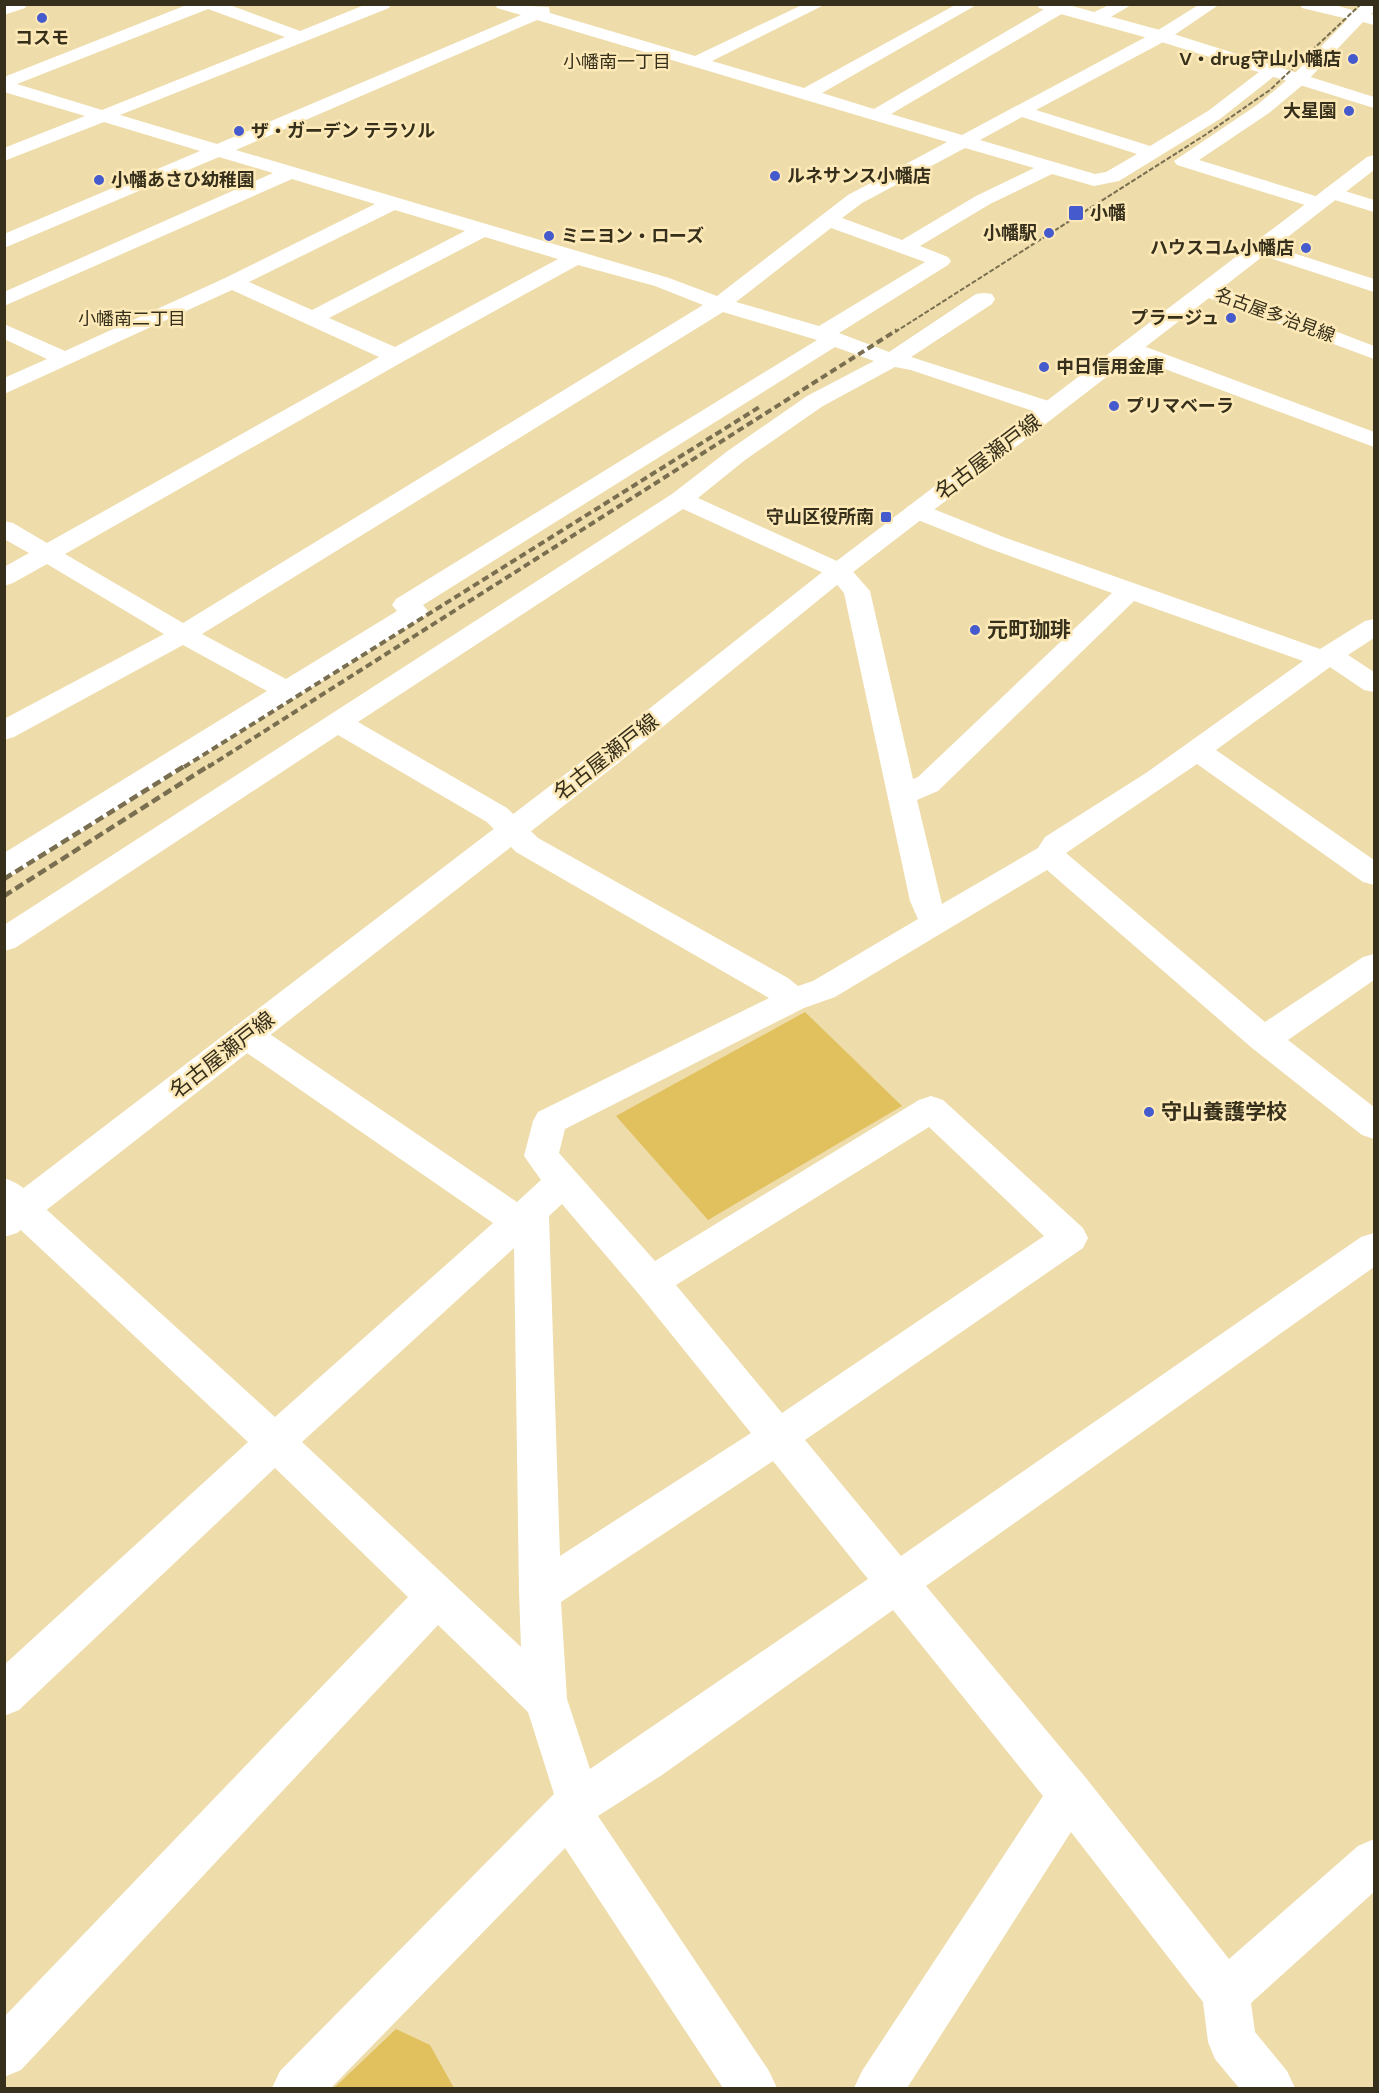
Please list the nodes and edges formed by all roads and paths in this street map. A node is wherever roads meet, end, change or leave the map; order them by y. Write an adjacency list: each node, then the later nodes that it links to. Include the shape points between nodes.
1 (19, 4): 14 (street)
2 (205, 4): 23 (street)
3 (210, 4): 19 (street)
4 (383, 4): 19 (street)
5 (503, 4): 15 (street)
6 (559, 4): 15 (street)
7 (970, 4): 24 (street)
8 (1125, 4): 17 (street)
9 (1212, 4): 18 (street)
10 (1308, 4): 13 (street)
11 (815, 5): 20 (street)
12 (1052, 6): 17 (street); 27 (street)
13 (1334, 7): 16 (street)
14 (4, 10)
15 (535, 14): 20 (street); 30 (street)
16 (1369, 14): 22 (street)
17 (1096, 18): 18 (street)
18 (1161, 36): 21 (street); 26 (street)
19 (300, 37): 28 (street)
20 (696, 62): 24 (street)
21 (1273, 70): 22 (street); 31 (street, via 1214,115)
22 (1299, 79): 25 (street); 36 (street, via 1263,109 1184,161)
23 (4, 85): 28 (street)
24 (807, 94): 27 (street)
25 (1374, 103)
26 (1021, 111): 29 (street); 31 (street)
27 (876, 115): 29 (street)
28 (101, 116): 30 (street); 32 (street)
29 (962, 141): 34 (street); 39 (street, via 874,188)
30 (218, 151): 35 (street); 41 (street)
31 (1151, 152): 34 (street, via 1112,177 1094,180)
32 (4, 155)
33 (1374, 161): 36 (street, 名古屋多治見線)
34 (1051, 167): 42 (street, via 983,200)
35 (289, 173): 37 (street); 49 (street)
36 (1325, 198): 38 (street); 43 (street, 名古屋多治見線)
37 (393, 203): 40 (street); 45 (street)
38 (1374, 206)
39 (828, 220): 42 (street); 50 (street)
40 (483, 230): 44 (street); 51 (street)
41 (4, 242)
42 (905, 247): 53 (street, via 941,261)
43 (1259, 248): 46 (street); 47 (street, 名古屋多治見線)
44 (576, 258): 50 (street, via 662,282); 56 (street)
45 (232, 282): 51 (street); 57 (street)
46 (1374, 286)
47 (1202, 287): 54 (street, 名古屋瀬戸線); 55 (street, 名古屋多治見線)
48 (984, 299): 58 (street)
49 (4, 300)
50 (720, 304): 53 (street); 70 (street)
51 (313, 318): 56 (street)
52 (4, 330): 57 (street)
53 (828, 336): 58 (street); 73 (street, via 812,353 405,605 415,611)
54 (1130, 348): 60 (street, 名古屋瀬戸線); 61 (street)
55 (1374, 353)
56 (396, 356): 65 (street)
57 (64, 359): 59 (street)
58 (891, 360): 60 (street, via 915,363); 62 (street, via 815,401)
59 (4, 387)
60 (1050, 409): 63 (street, 名古屋瀬戸線)
61 (1374, 440)
62 (681, 499): 66 (street); 74 (street)
63 (917, 511): 66 (street, 名古屋瀬戸線); 68 (street)
64 (4, 528): 65 (street)
65 (49, 553): 67 (street); 70 (street)
66 (839, 570): 77 (street, via 857,591); 78 (street, 名古屋瀬戸線)
67 (4, 578)
68 (1130, 590): 71 (street); 77 (street, via 928,784)
69 (1374, 627): 71 (street)
70 (183, 634): 73 (street); 75 (street)
71 (1328, 658): 72 (street); 76 (street)
72 (1374, 684)
73 (286, 691): 80 (street)
74 (338, 723): 78 (street, via 497,815); 83 (street)
75 (4, 731)
76 (1198, 751): 79 (street, via 1056,844); 81 (street)
77 (903, 795): 82 (street, via 925,901)
78 (513, 831): 85 (street, via 527,845 777,986); 86 (street, 名古屋瀬戸線)
79 (1049, 855): 82 (street); 87 (street)
80 (4, 867)
81 (1374, 875)
82 (935, 922): 85 (street, via 824,990)
83 (4, 940)
84 (1374, 965): 87 (street)
85 (793, 1000): 89 (street, via 550,1121 541,1156)
86 (246, 1035): 90 (street, 名古屋瀬戸線); 91 (street)
87 (1263, 1038): 88 (street)
88 (1374, 1126)
89 (563, 1182): 91 (street); 93 (street)
90 (11, 1208): 95 (street)
91 (524, 1215): 95 (street); 97 (street, via 533,1227)
92 (1374, 1248): 96 (street)
93 (651, 1282): 94 (street); 94 (street, via 931,1109 1070,1238)
94 (779, 1436): 96 (street); 97 (street)
95 (275, 1442): 98 (street); 99 (street)
96 (896, 1583): 101 (street); 102 (street)
97 (540, 1592): 100 (street)
98 (437, 1596): 100 (street); 105 (street)
99 (4, 1695)
100 (545, 1699): 102 (street)
101 (1070, 1794): 104 (street); 108 (street)
102 (573, 1807): 106 (street); 107 (street)
103 (1374, 1862): 104 (street)
104 (1226, 1993): 109 (street, via 1232,2042)
105 (4, 2054)
106 (297, 2088)
107 (752, 2088)
108 (879, 2088)
109 (1270, 2088)

